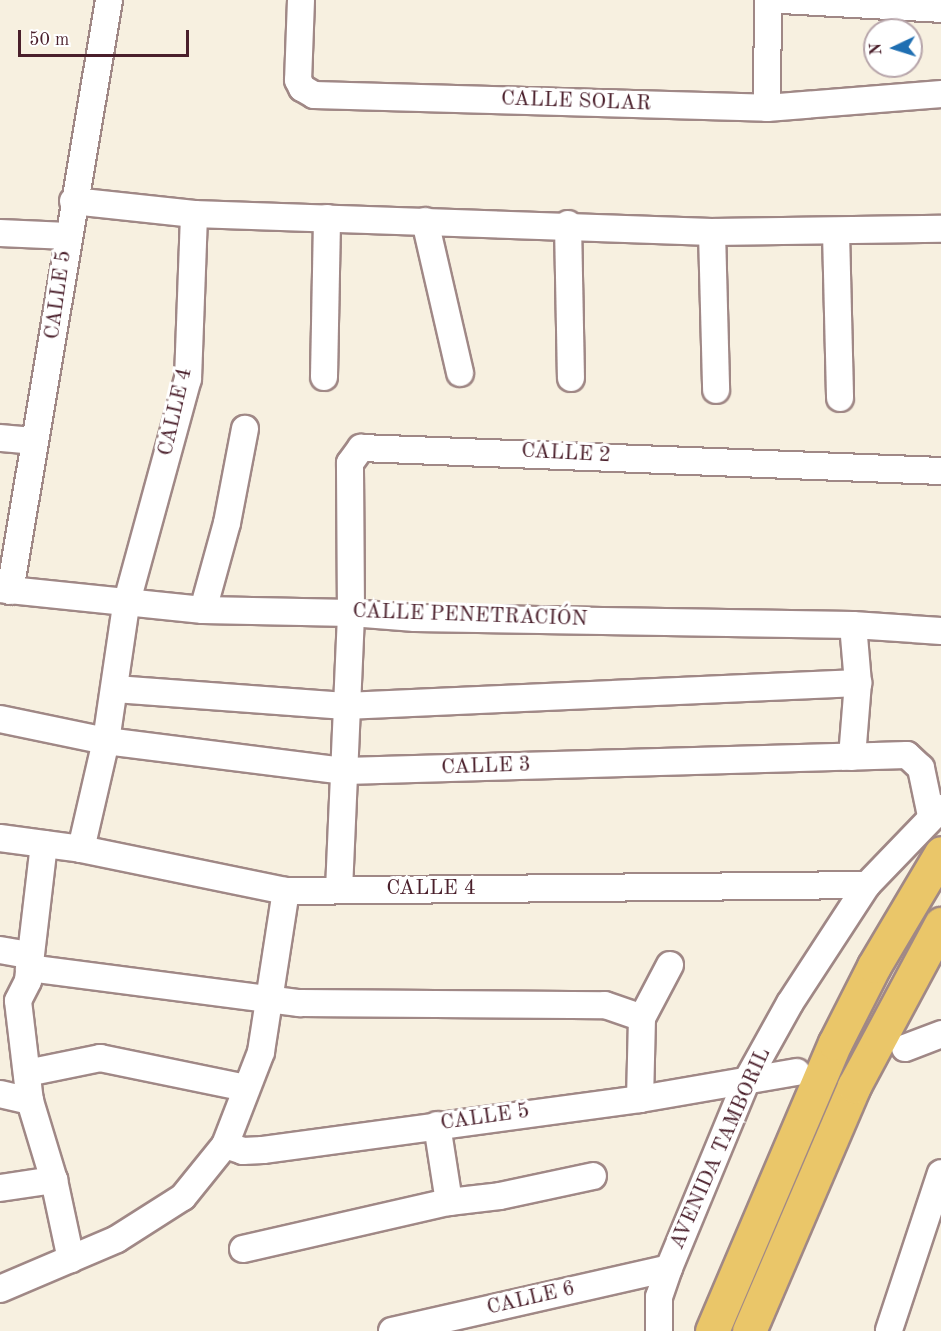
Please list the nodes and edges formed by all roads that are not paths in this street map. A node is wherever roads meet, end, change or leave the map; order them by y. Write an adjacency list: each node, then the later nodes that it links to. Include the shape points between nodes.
1 (109, 0): 8 (street, CALLE 5)
2 (301, 0): 7 (street, CALLE SOLAR, via 298,80 306,92 314,95)
3 (768, 0): 7 (street)
4 (782, 0): 5 (street)
5 (936, 6)
6 (941, 94): 7 (street, CALLE SOLAR)
7 (767, 108)
8 (74, 201): 9 (street); 17 (street, CALLE 5)
9 (194, 214): 10 (street); 28 (street, CALLE 4, via 188,379)
10 (327, 218): 11 (street); 19 (street)
11 (425, 221): 12 (street); 18 (street)
12 (567, 224): 14 (street); 20 (street)
13 (941, 229): 15 (street)
14 (712, 232): 15 (street); 21 (street)
15 (836, 232): 22 (street)
16 (0, 233): 17 (street)
17 (68, 236): 25 (street, CALLE 5, via 51,357)
18 (460, 373)
19 (324, 377)
20 (571, 378)
21 (716, 390)
22 (840, 398)
23 (245, 429): 29 (street, via 227,524)
24 (0, 438): 25 (street)
25 (34, 441): 27 (street, CALLE 5)
26 (941, 471): 30 (street, CALLE 2, via 361,448 350,463)
27 (5, 590): 28 (street, CALLE PENETRACIÓN)
28 (126, 605): 29 (street, CALLE PENETRACIÓN); 34 (street, CALLE 4)
29 (203, 610): 30 (street, CALLE PENETRACIÓN)
30 (351, 613): 31 (street, CALLE PENETRACIÓN, via 415,618); 35 (street)
31 (853, 625): 32 (street, CALLE PENETRACIÓN); 33 (street)
32 (941, 631)
33 (858, 683): 35 (street); 38 (street)
34 (115, 689): 35 (street); 37 (street, CALLE 4)
35 (345, 706): 39 (street)
36 (0, 719): 37 (street, CALLE 3)
37 (106, 741): 39 (street, CALLE 3); 43 (street, CALLE 4)
38 (852, 758): 39 (street, CALLE 3); 40 (street, CALLE 3, via 907,755 915,760)
39 (345, 771): 46 (street)
40 (936, 812): 45 (street, AVENIDA TAMBORIL)
41 (0, 838): 42 (street, CALLE 4)
42 (44, 844): 43 (street, CALLE 4); 50 (street)
43 (81, 849): 47 (street, CALLE 4)
44 (941, 853): 78 (highway, via 874,966 835,1042)
45 (867, 885): 46 (street, CALLE 4); 59 (street, AVENIDA TAMBORIL, via 790,1003)
46 (339, 890): 47 (street, CALLE 4)
47 (286, 891): 52 (street)
48 (941, 924): 79 (highway, via 854,1086)
49 (0, 950): 50 (street)
50 (29, 962): 52 (street); 53 (street)
51 (670, 965): 54 (street)
52 (271, 999): 54 (street, via 322,1003 605,1005); 60 (street, via 261,1052)
53 (9, 1003): 58 (street)
54 (642, 1018): 62 (street)
55 (941, 1034): 56 (street)
56 (905, 1048)
57 (797, 1071): 59 (street, CALLE 5)
58 (27, 1073): 60 (street, via 100,1058); 63 (street)
59 (746, 1082): 62 (street, CALLE 5); 73 (street, AVENIDA TAMBORIL)
60 (246, 1088): 65 (street)
61 (0, 1094): 63 (street)
62 (640, 1099): 64 (street, CALLE 5)
63 (30, 1101): 68 (street)
64 (437, 1125): 65 (street, CALLE 5, via 263,1150 243,1151); 70 (street)
65 (225, 1145): 72 (street, via 183,1197 117,1239)
66 (941, 1173): 75 (street)
67 (593, 1176): 70 (street, via 500,1196)
68 (54, 1180): 69 (street); 72 (street)
69 (0, 1188)
70 (449, 1202): 71 (street)
71 (243, 1249)
72 (70, 1259): 74 (street)
73 (669, 1268): 76 (street, CALLE 6); 77 (street, AVENIDA TAMBORIL, via 659,1298)
74 (0, 1289)
75 (889, 1330)
76 (392, 1331)
77 (659, 1331)
78 (712, 1331)
79 (749, 1331)

